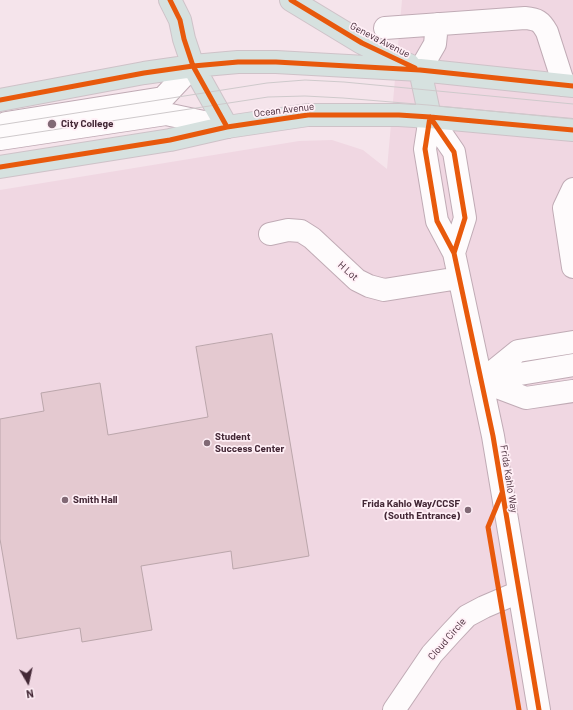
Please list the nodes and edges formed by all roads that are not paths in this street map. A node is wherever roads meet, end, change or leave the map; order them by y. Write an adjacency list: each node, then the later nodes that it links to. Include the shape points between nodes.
1 (170, 0): 5 (main road, via 180,20)
2 (291, 0): 6 (main road, Geneva Avenue, via 362,43)
3 (437, 24): 4 (street); 6 (street, via 435,44); 7 (street, via 535,18 543,24 547,32)
4 (385, 28)
5 (193, 66): 6 (main road, via 276,62); 8 (main road); 10 (street, via 163,98); 11 (main road)
6 (420, 70): 7 (main road); 9 (main road)
7 (568, 86)
8 (0, 100)
9 (428, 107): 11 (main road, Ocean Avenue, via 399,115 308,115); 12 (main road, Ocean Avenue); 18 (street, Frida Kahlo Way, via 454,152 465,218 454,253)
10 (0, 124)
11 (227, 127): 13 (street, Ocean Avenue, via 166,114); 14 (main road, Ocean Avenue, via 170,140)
12 (573, 130)
13 (0, 139)
14 (0, 167)
15 (573, 189): 17 (street, via 564,208)
16 (270, 234): 18 (street, H Lot, via 288,230 300,231 312,238 357,280 379,289)
17 (573, 267)
18 (459, 278): 21 (street, Frida Kahlo Way)
19 (573, 342): 21 (street, via 518,351)
20 (573, 365): 21 (street)
21 (481, 381): 22 (street, via 526,398); 23 (street, Frida Kahlo Way, via 493,436)
22 (573, 390)
23 (519, 592): 24 (street, Cloud Circle, via 467,616 450,632); 25 (street, Frida Kahlo Way)
24 (394, 710)
25 (539, 710)

